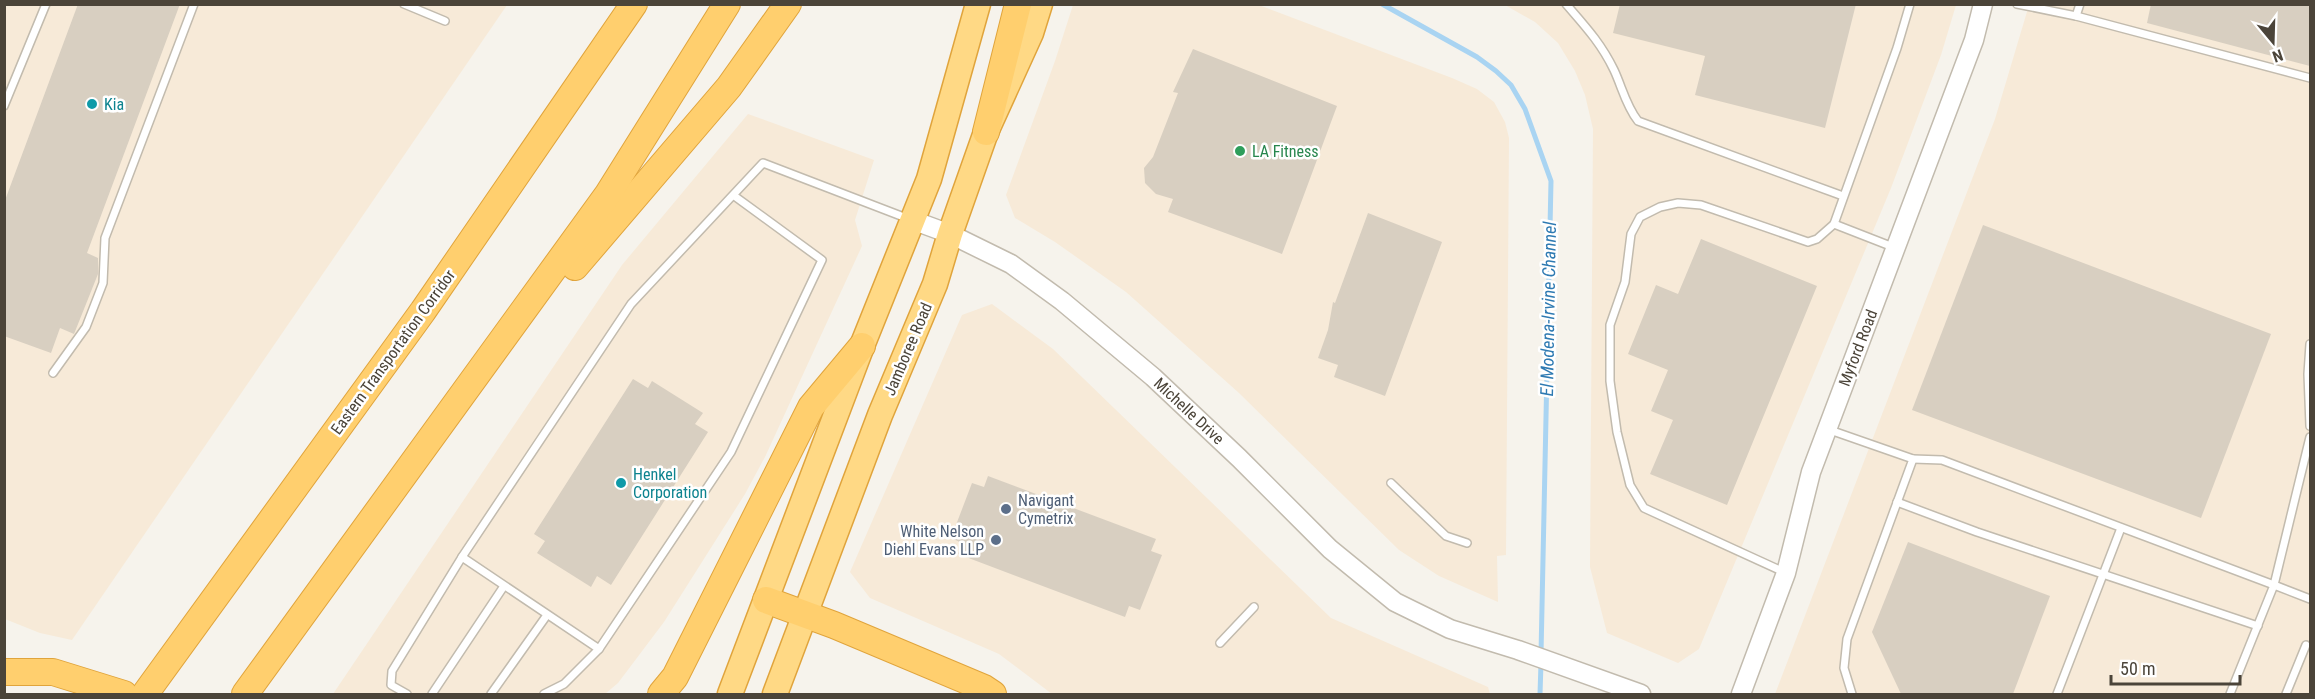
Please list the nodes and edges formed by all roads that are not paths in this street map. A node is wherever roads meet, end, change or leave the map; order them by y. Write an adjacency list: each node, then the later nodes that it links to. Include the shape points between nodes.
1 (46, 4): 20 (lane)
2 (194, 4): 31 (lane, via 105,238 103,283 86,327)
3 (404, 4): 17 (lane)
4 (627, 4): 18 (highway)
5 (634, 4): 18 (highway, Eastern Transportation Corridor)
6 (727, 4): 28 (highway, via 608,194)
7 (788, 4): 28 (highway, via 729,87 574,267)
8 (978, 4): 24 (highway, via 929,179)
9 (1018, 4): 21 (highway)
10 (1040, 4): 21 (highway, Jamboree Road)
11 (1566, 4): 23 (lane, via 1597,39 1638,121)
12 (1910, 4): 23 (lane)
13 (1983, 4): 27 (street, Myford Road, via 1974,40)
14 (2017, 4): 16 (lane)
15 (2080, 4): 16 (lane)
16 (2076, 16): 19 (lane)
17 (445, 21)
18 (605, 49): 56 (highway, Eastern Transportation Corridor, via 423,311)
19 (2310, 78)
20 (4, 106)
21 (986, 132): 26 (highway, Jamboree Road)
22 (732, 195): 24 (lane, Michelle Drive, via 763,163); 40 (lane, via 631,303); 53 (lane, via 822,260 731,452)
23 (1843, 196): 25 (lane)
24 (912, 220): 26 (street, Michelle Drive); 30 (highway)
25 (1834, 224): 27 (lane); 41 (lane, via 1808,242 1701,205 1678,203 1660,207 1640,217 1631,234 1625,282 1610,325 1610,381 1617,432 1630,485 1644,508)
26 (950, 234): 48 (highway, Jamboree Road, via 935,284 880,415); 66 (street, Michelle Drive, via 1011,264 1094,327 1153,377 1330,549 1395,602 1450,629)
27 (1896, 248): 33 (street, Myford Road)
28 (512, 327): 57 (highway)
29 (2310, 344): 32 (lane)
30 (862, 346): 46 (highway); 62 (highway, via 811,407 675,677)
31 (53, 373)
32 (2310, 426)
33 (1827, 429): 35 (lane); 41 (street, Myford Road, via 1811,472)
34 (2310, 437): 43 (lane)
35 (1913, 459): 37 (lane); 38 (lane, via 1942,460)
36 (1391, 483): 39 (lane, via 1446,536)
37 (1897, 502): 42 (lane); 68 (lane, via 1847,639 1844,668)
38 (2121, 528): 42 (lane); 43 (lane)
39 (1467, 543)
40 (462, 558): 44 (lane); 58 (lane, via 392,671 391,685)
41 (1786, 573): 67 (street, Myford Road)
42 (2103, 574): 50 (lane); 69 (lane)
43 (2274, 585): 45 (lane); 50 (lane)
44 (504, 586): 49 (lane); 59 (lane)
45 (2310, 599)
46 (765, 600): 48 (highway); 63 (highway)
47 (1254, 607): 51 (lane)
48 (805, 614): 64 (highway, Jamboree Road); 65 (highway)
49 (548, 615): 53 (lane); 60 (lane)
50 (2258, 626): 70 (lane)
51 (1220, 643)
52 (2306, 645): 71 (lane)
53 (599, 649): 61 (lane, via 564,684)
54 (4, 672): 55 (highway, via 53,672)
55 (124, 694)
56 (145, 694)
57 (245, 694)
58 (407, 694)
59 (432, 694)
60 (491, 694)
61 (544, 694)
62 (660, 694)
63 (730, 694)
64 (776, 694)
65 (993, 694)
66 (1641, 694)
67 (1741, 694)
68 (1852, 694)
69 (2057, 694)
70 (2230, 694)
71 (2286, 694)

